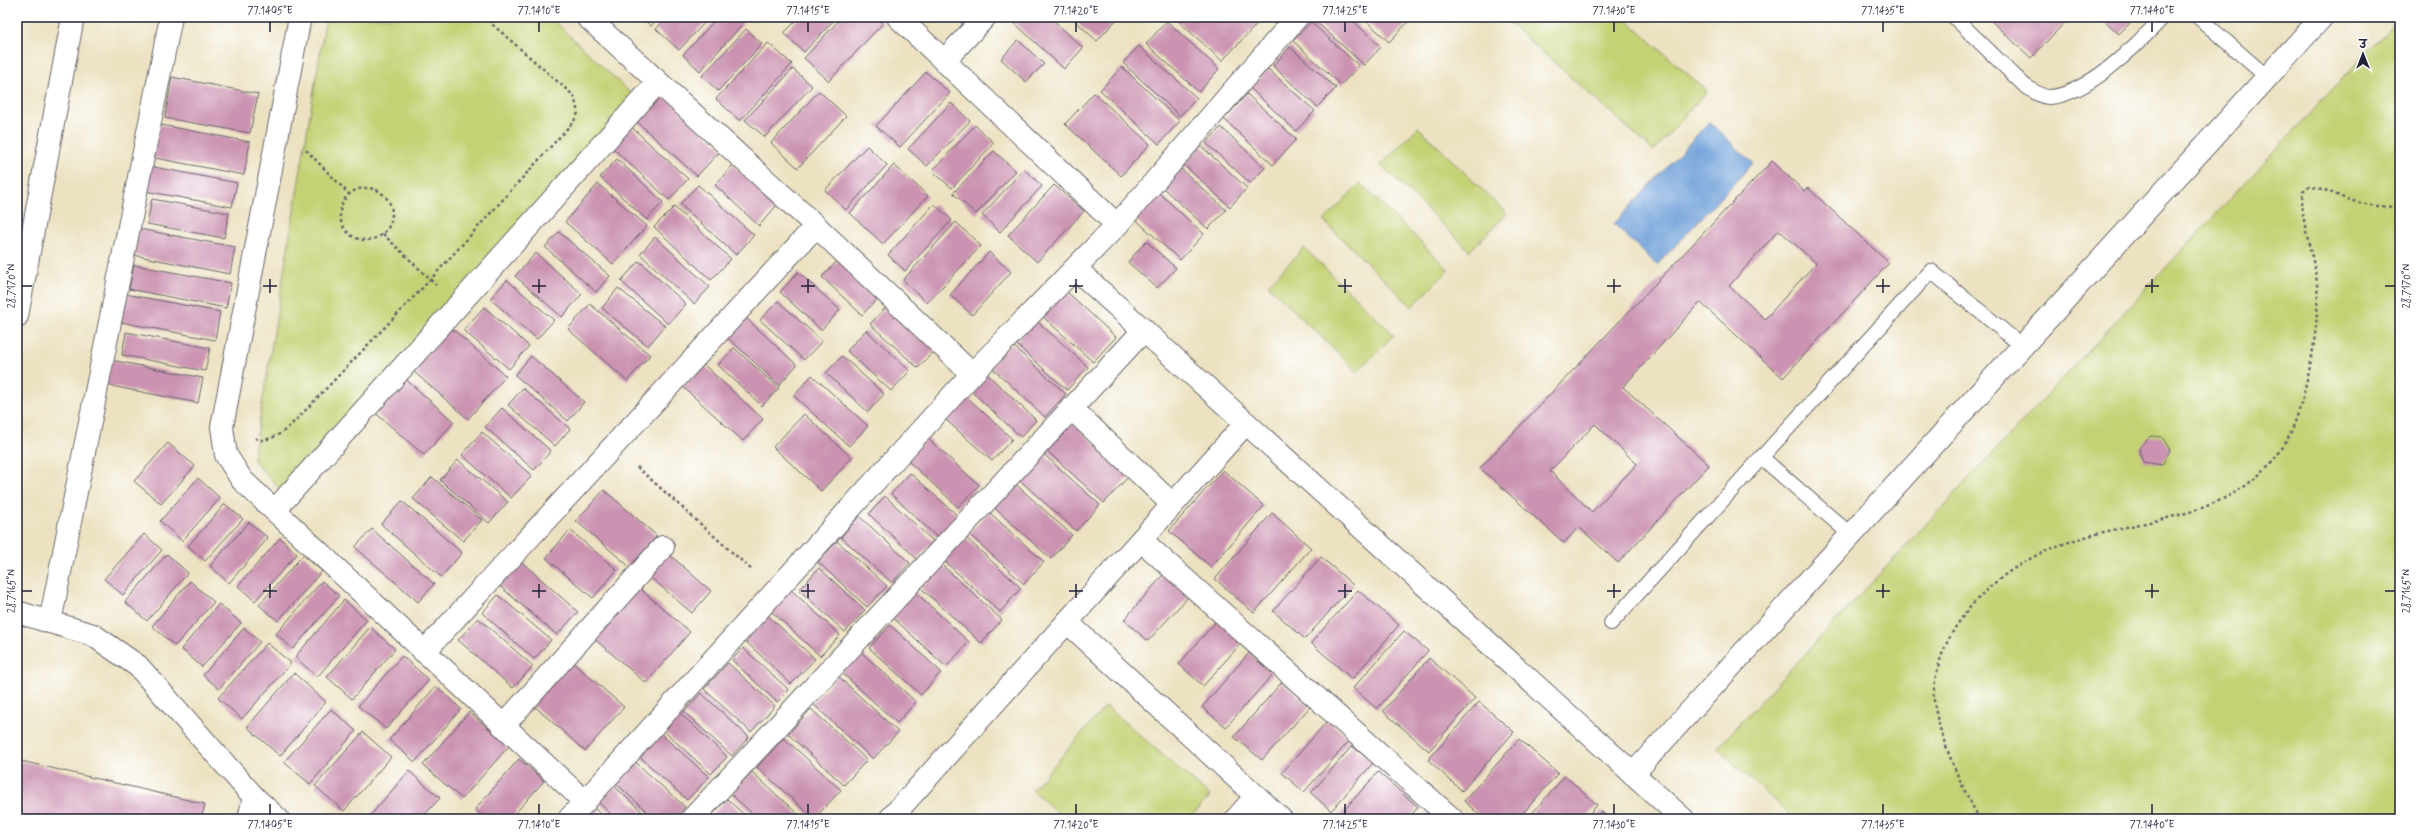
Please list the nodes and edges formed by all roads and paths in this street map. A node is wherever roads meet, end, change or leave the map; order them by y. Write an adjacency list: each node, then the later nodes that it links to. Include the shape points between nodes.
1 (73, 17): 25 (street)
2 (171, 17): 41 (street)
3 (300, 17): 35 (street, via 222,427 226,456 242,480)
4 (484, 17): 23 (path, via 570,91 576,100 578,113 574,121)
5 (587, 17): 15 (street)
6 (898, 17): 13 (street)
7 (985, 17): 13 (street)
8 (1297, 17): 19 (street)
9 (1954, 17): 10 (lane, via 2024,85 2047,97 2067,93 2103,72)
10 (2163, 17)
11 (2198, 17): 14 (lane)
12 (2322, 17): 14 (street)
13 (944, 62): 19 (street)
14 (2267, 77): 27 (street)
15 (658, 82): 20 (street); 24 (street)
16 (304, 157): 17 (path, via 305,149)
17 (349, 194): 21 (path, via 340,210 344,227 350,234 366,240); 21 (path, via 364,188 380,191 386,197 392,212 392,220)
18 (2400, 206): 59 (path, via 2389,207 2351,200 2317,187 2309,187 2303,192 2303,215 2317,279 2315,330 2296,422 2281,450 2258,474 2229,496 2190,513 2067,542 2030,557 1989,587 1964,615 1943,653 1934,692 1939,724 1961,782)
19 (1117, 225): 22 (street)
20 (816, 226): 28 (street); 44 (street)
21 (383, 234): 23 (path)
22 (1076, 269): 26 (street); 28 (street)
23 (430, 280): 24 (path); 31 (path, via 284,432 265,440)
24 (458, 307): 35 (street)
25 (17, 316)
26 (1144, 330): 29 (street); 30 (street)
27 (2022, 346): 32 (lane, via 1931,271); 36 (street)
28 (972, 374): 39 (street)
29 (1070, 408): 34 (street); 53 (street)
30 (1246, 422): 34 (street); 46 (street)
31 (253, 437)
32 (1761, 457): 36 (lane); 43 (lane)
33 (637, 467): 39 (path)
34 (1172, 504): 37 (street)
35 (275, 510): 44 (street)
36 (1851, 535): 46 (street)
37 (1141, 540): 42 (street); 57 (street)
38 (663, 547): 45 (street)
39 (776, 591): 49 (street)
40 (17, 612): 41 (street)
41 (50, 622): 48 (street, via 92,635 138,666)
42 (1067, 622): 47 (street); 54 (street)
43 (1611, 623)
44 (424, 652): 45 (street)
45 (503, 726): 49 (street)
46 (1633, 774): 58 (street)
47 (1256, 796): 55 (street); 56 (street)
48 (254, 797): 50 (street); 51 (street)
49 (585, 802): 52 (street)
50 (249, 819)
51 (278, 819)
52 (569, 819)
53 (692, 819)
54 (890, 819)
55 (1236, 819)
56 (1281, 819)
57 (1452, 819)
58 (1683, 819)
59 (1980, 819)

